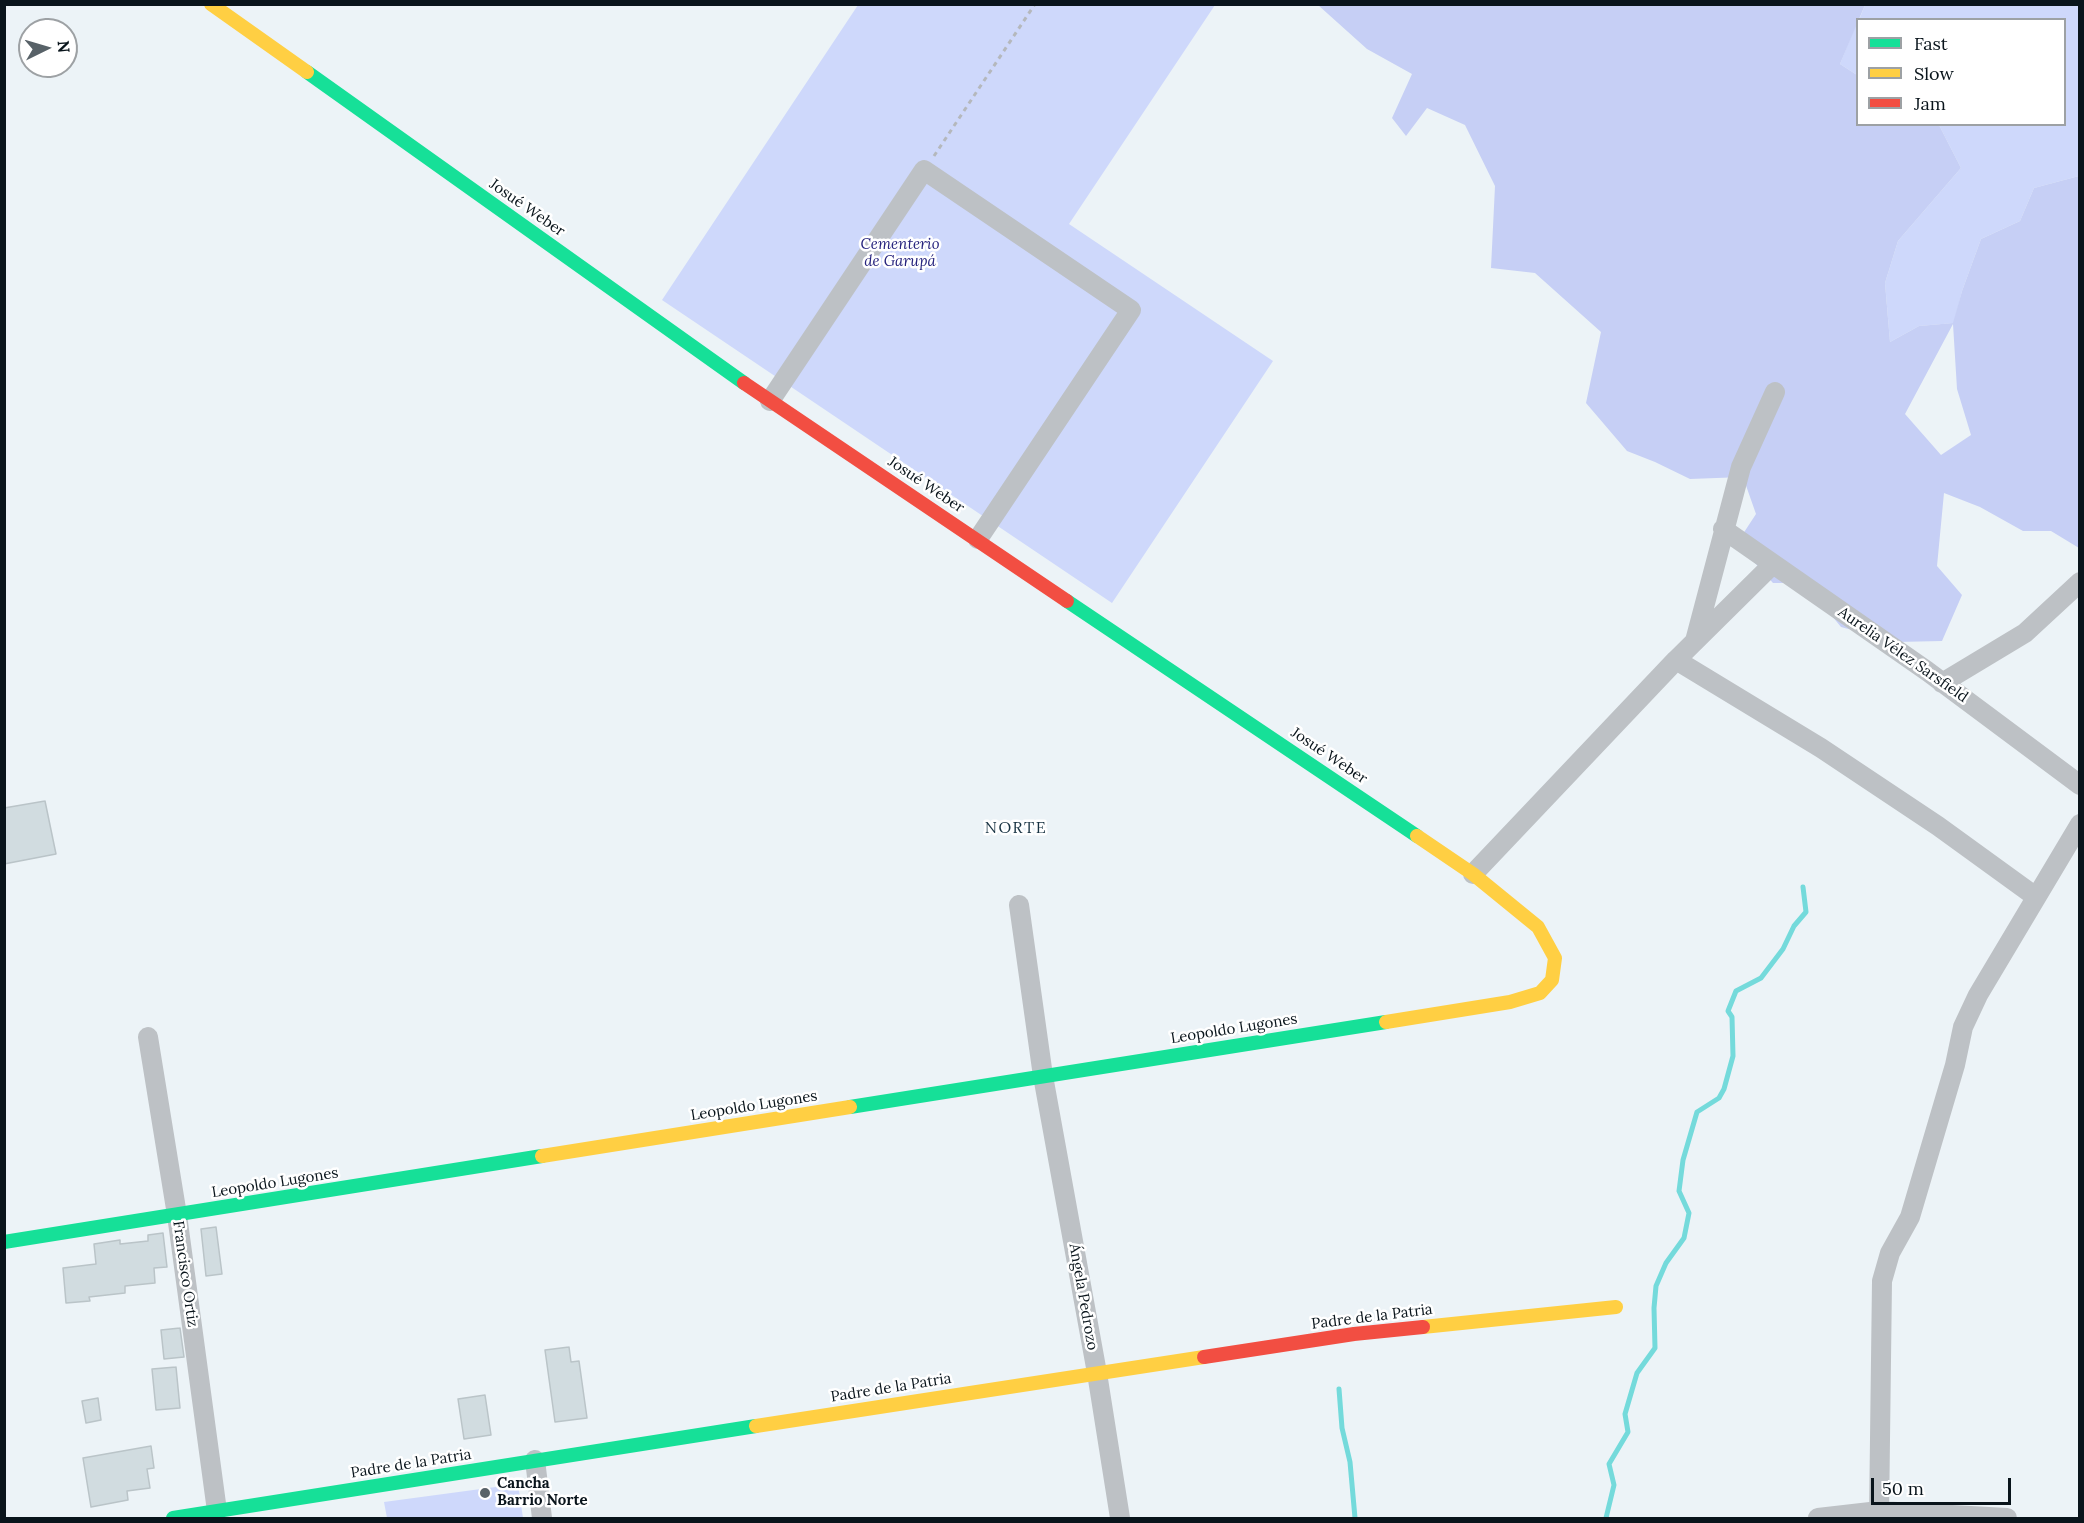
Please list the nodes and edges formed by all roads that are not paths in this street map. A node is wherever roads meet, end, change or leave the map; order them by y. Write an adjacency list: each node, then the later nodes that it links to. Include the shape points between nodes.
1 (211, 4): 3 (street, Josué Weber)
2 (1775, 392): 4 (street, via 1742,467)
3 (770, 401): 5 (street, Josué Weber); 5 (street, via 924,170 1131,310)
4 (1724, 529): 6 (street, Aurelia Vélez Sarsfield); 8 (street)
5 (978, 539): 13 (street, Josué Weber)
6 (1773, 564): 8 (street); 10 (street, Aurelia Vélez Sarsfield)
7 (2079, 582): 10 (street, via 2025,633)
8 (1695, 641): 9 (street)
9 (1677, 660): 13 (street); 14 (street, via 1821,748)
10 (1942, 683): 11 (street, Aurelia Vélez Sarsfield)
11 (2079, 785)
12 (2079, 824): 14 (street)
13 (1473, 873): 16 (street, Josué Weber, via 1538,927 1555,958 1551,980 1540,993)
14 (2036, 897): 25 (street, via 1978,995 1964,1027 1910,1217 1890,1253 1882,1281)
15 (1019, 905): 18 (street, Ángela Pedrozo)
16 (1510, 1002): 18 (street, Leopoldo Lugones)
17 (148, 1037): 19 (street, Francisco Ortiz)
18 (1043, 1076): 19 (street, Leopoldo Lugones); 22 (street, Ángela Pedrozo)
19 (177, 1215): 20 (street, Leopoldo Lugones); 24 (street, Francisco Ortiz)
20 (4, 1242)
21 (1616, 1307): 22 (street, Padre de la Patria, via 1354,1334)
22 (1097, 1373): 23 (street, Padre de la Patria); 28 (street, Ángela Pedrozo)
23 (535, 1461): 24 (street, Padre de la Patria); 27 (street)
24 (217, 1512): 26 (street, Padre de la Patria)
25 (1879, 1515): 29 (street); 30 (street)
26 (173, 1518)
27 (542, 1518)
28 (1120, 1518)
29 (1818, 1518)
30 (2007, 1518)

